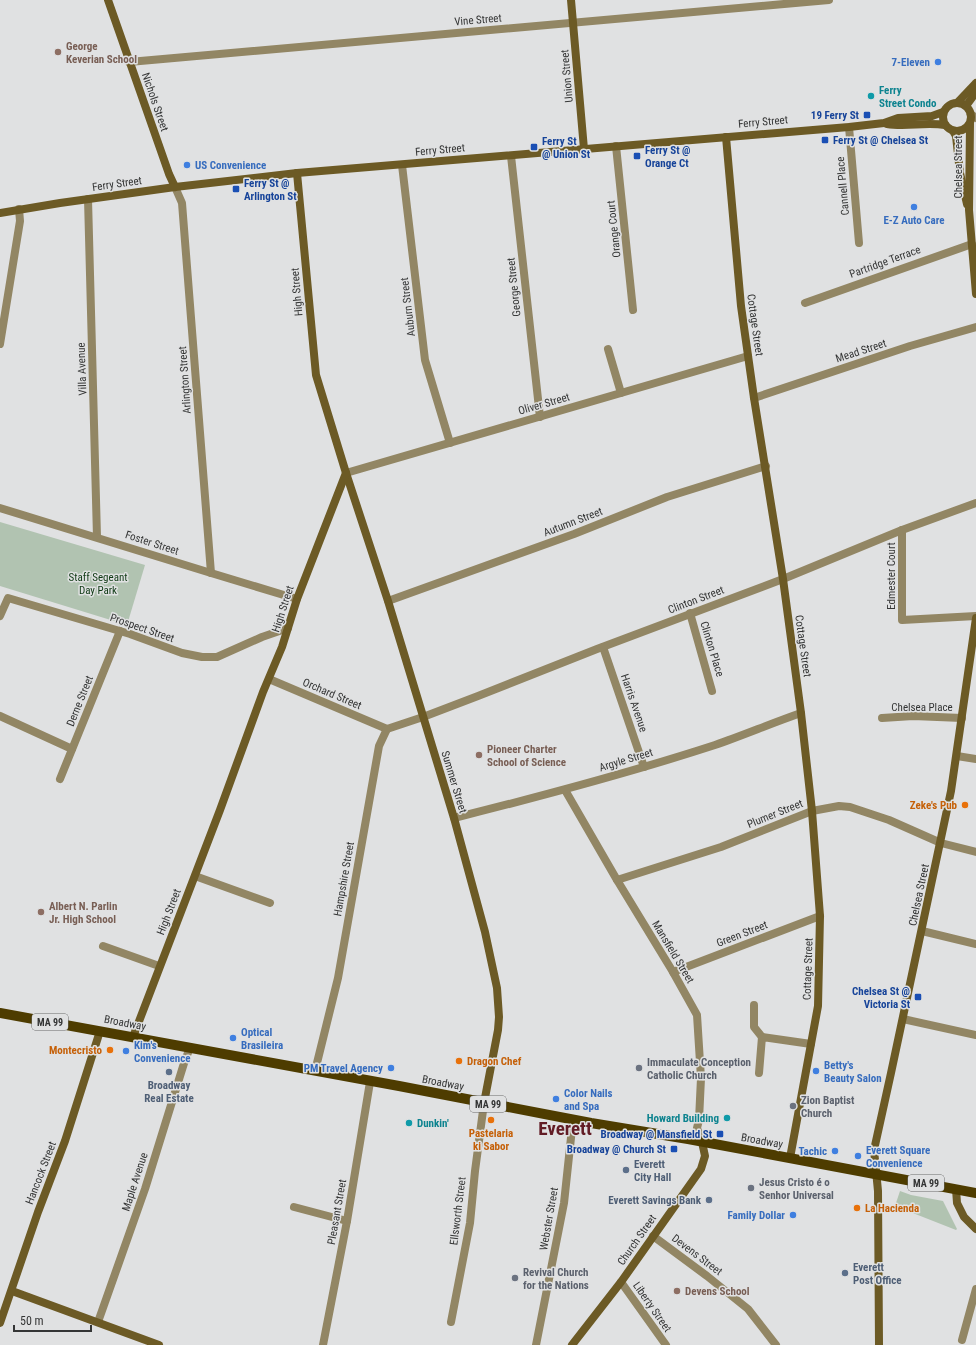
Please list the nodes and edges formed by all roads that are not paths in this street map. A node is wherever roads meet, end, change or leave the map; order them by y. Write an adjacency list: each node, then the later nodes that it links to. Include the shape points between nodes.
1 (108, 0): 5 (street, Nichols Street)
2 (571, 0): 4 (street, Union Street)
3 (829, 0): 4 (street, Vine Street)
4 (573, 22): 5 (street, Vine Street); 18 (street, Union Street)
5 (129, 62): 22 (street, Nichols Street)
6 (976, 83): 8 (street)
7 (976, 92): 9 (street)
8 (958, 102): 9 (street); 10 (street, via 948,105)
9 (966, 106): 11 (street)
10 (943, 112): 12 (street, Ferry Street, via 932,116 898,118); 13 (street)
11 (972, 119): 15 (street, via 963,130); 25 (street, Chelsea Street)
12 (884, 123): 13 (street, Ferry Street, via 898,126 932,123); 14 (street, Ferry Street)
13 (945, 125): 15 (street)
14 (849, 127): 16 (street, Ferry Street); 27 (street, Cannell Place)
15 (953, 131): 25 (street, Chelsea Street)
16 (726, 137): 17 (street, Ferry Street); 35 (street, Cottage Street, via 738,277)
17 (616, 146): 18 (street, Ferry Street); 31 (street, Orange Court)
18 (584, 149): 19 (street, Ferry Street)
19 (511, 156): 20 (street, Ferry Street); 38 (street, George Street)
20 (402, 165): 21 (street, Ferry Street); 39 (street, Auburn Street, via 425,360)
21 (297, 173): 22 (street, Ferry Street); 41 (street, High Street, via 316,375)
22 (175, 187): 23 (street, Ferry Street); 46 (street, Arlington Street, via 182,203)
23 (88, 199): 24 (street, Ferry Street); 45 (street, Villa Avenue)
24 (18, 209): 26 (street, Ferry Street); 33 (street, via 20,221)
25 (969, 210): 28 (street, Chelsea Street)
26 (0, 213)
27 (859, 243)
28 (972, 244): 29 (street, Chelsea Street); 30 (street, Partridge Terrace)
29 (976, 294)
30 (806, 303)
31 (633, 310)
32 (976, 327): 37 (street, Mead Street, via 910,346)
33 (0, 344)
34 (608, 349): 36 (street)
35 (748, 356): 36 (street, Oliver Street); 37 (street, Cottage Street)
36 (621, 393): 38 (street, Oliver Street)
37 (754, 398): 40 (street, Cottage Street)
38 (540, 417): 39 (street, Oliver Street)
39 (450, 443): 41 (street, Oliver Street)
40 (766, 466): 47 (street, Cottage Street); 49 (street, Autumn Street, via 667,497 574,534)
41 (346, 473): 48 (street, High Street); 49 (street, Summer Street)
42 (976, 504): 44 (street, Clinton Street)
43 (0, 508): 45 (street, Foster Street)
44 (902, 530): 47 (street, Clinton Street); 52 (street, Edmester Court, via 902,620)
45 (97, 537): 46 (street, Foster Street)
46 (210, 573): 48 (street, Foster Street)
47 (783, 579): 50 (street, Clinton Street); 58 (street, Cottage Street)
48 (297, 599): 53 (street, High Street)
49 (388, 601): 60 (street, Summer Street)
50 (690, 614): 55 (street, Clinton Street); 57 (street, Clinton Place)
51 (0, 616): 54 (street, Prospect Street, via 8,598)
52 (976, 617): 62 (street, Chelsea Street)
53 (288, 628): 54 (street, Prospect Street, via 217,657 182,653); 56 (street, High Street)
54 (120, 631): 64 (street, Derne Street)
55 (603, 647): 60 (street, Clinton Street); 67 (street, Harris Avenue)
56 (269, 679): 63 (street, Orchard Street); 74 (street, High Street)
57 (712, 691)
58 (800, 713): 67 (street, Argyle Street); 70 (street, Cottage Street)
59 (0, 716): 64 (street)
60 (423, 717): 63 (street); 71 (street, Summer Street)
61 (882, 718): 62 (street, Chelsea Place)
62 (962, 718): 65 (street, Chelsea Street)
63 (387, 729): 92 (street, Hampshire Street, via 379,746 338,978)
64 (72, 749): 68 (street, Derne Street)
65 (957, 756): 66 (street); 72 (street, Chelsea Street)
66 (976, 759)
67 (644, 767): 69 (street, Argyle Street)
68 (60, 779)
69 (565, 790): 71 (street, Argyle Street); 75 (street, Mansfield Street)
70 (812, 811): 72 (street, Plumer Street, via 840,806 850,807 889,820); 75 (street, Plumer Street, via 721,847); 77 (street, Cottage Street)
71 (454, 818): 95 (street, Summer Street, via 485,932 497,988 498,1030)
72 (941, 843): 73 (street, Plumer Street); 78 (street, Chelsea Street)
73 (976, 852)
74 (195, 876): 76 (street); 81 (street, High Street)
75 (617, 880): 82 (street, Mansfield Street)
76 (270, 903)
77 (820, 916): 82 (street, Green Street); 90 (street, Cottage Street, via 818,1006)
78 (922, 931): 79 (street); 85 (street, Chelsea Street)
79 (976, 944)
80 (103, 946): 81 (street)
81 (159, 966): 88 (street, High Street)
82 (673, 972): 97 (street, Mansfield Street, via 696,1015 701,1078 697,1128)
83 (754, 1005): 89 (street, via 754,1027)
84 (0, 1013): 86 (main road, Broadway / MA 99)
85 (903, 1019): 87 (street); 99 (street, Chelsea Street, via 874,1150)
86 (100, 1031): 88 (main road, Broadway / MA 99); 108 (street, Hancock Street, via 65,1141)
87 (976, 1035)
88 (133, 1037): 91 (main road, Broadway / MA 99)
89 (762, 1037): 90 (street); 93 (street)
90 (811, 1044): 98 (street, Cottage Street)
91 (190, 1048): 92 (main road, Broadway / MA 99); 109 (street, Maple Avenue, via 184,1060 145,1189)
92 (314, 1071): 94 (main road, Broadway / MA 99)
93 (759, 1073)
94 (370, 1082): 95 (main road, Broadway / MA 99); 103 (street, Pleasant Street)
95 (484, 1103): 96 (main road, Broadway / MA 99); 110 (street, Ellsworth Street, via 470,1223)
96 (573, 1119): 97 (main road, Broadway / MA 99); 115 (street, Webster Street, via 564,1203)
97 (702, 1142): 98 (main road, Broadway / MA 99); 105 (street, Church Street, via 705,1156 701,1169)
98 (790, 1158): 99 (main road, Broadway / MA 99)
99 (876, 1175): 100 (main road, Broadway / MA 99); 119 (street, Chelsea Street)
100 (956, 1189): 101 (main road, Broadway / MA 99); 104 (street, via 957,1203 964,1217)
101 (976, 1193)
102 (294, 1207): 103 (street)
103 (347, 1221): 114 (street, Pleasant Street)
104 (976, 1229)
105 (653, 1236): 106 (street, Church Street); 118 (street, Devens Street, via 748,1309)
106 (621, 1282): 116 (street, Church Street); 117 (street, Liberty Street)
107 (976, 1289): 112 (street)
108 (12, 1291): 109 (street); 111 (street, Hancock Street)
109 (98, 1322): 113 (street)
110 (451, 1322)
111 (0, 1323)
112 (962, 1340)
113 (159, 1345)
114 (323, 1345)
115 (536, 1345)
116 (572, 1345)
117 (666, 1345)
118 (776, 1345)
119 (879, 1345)

